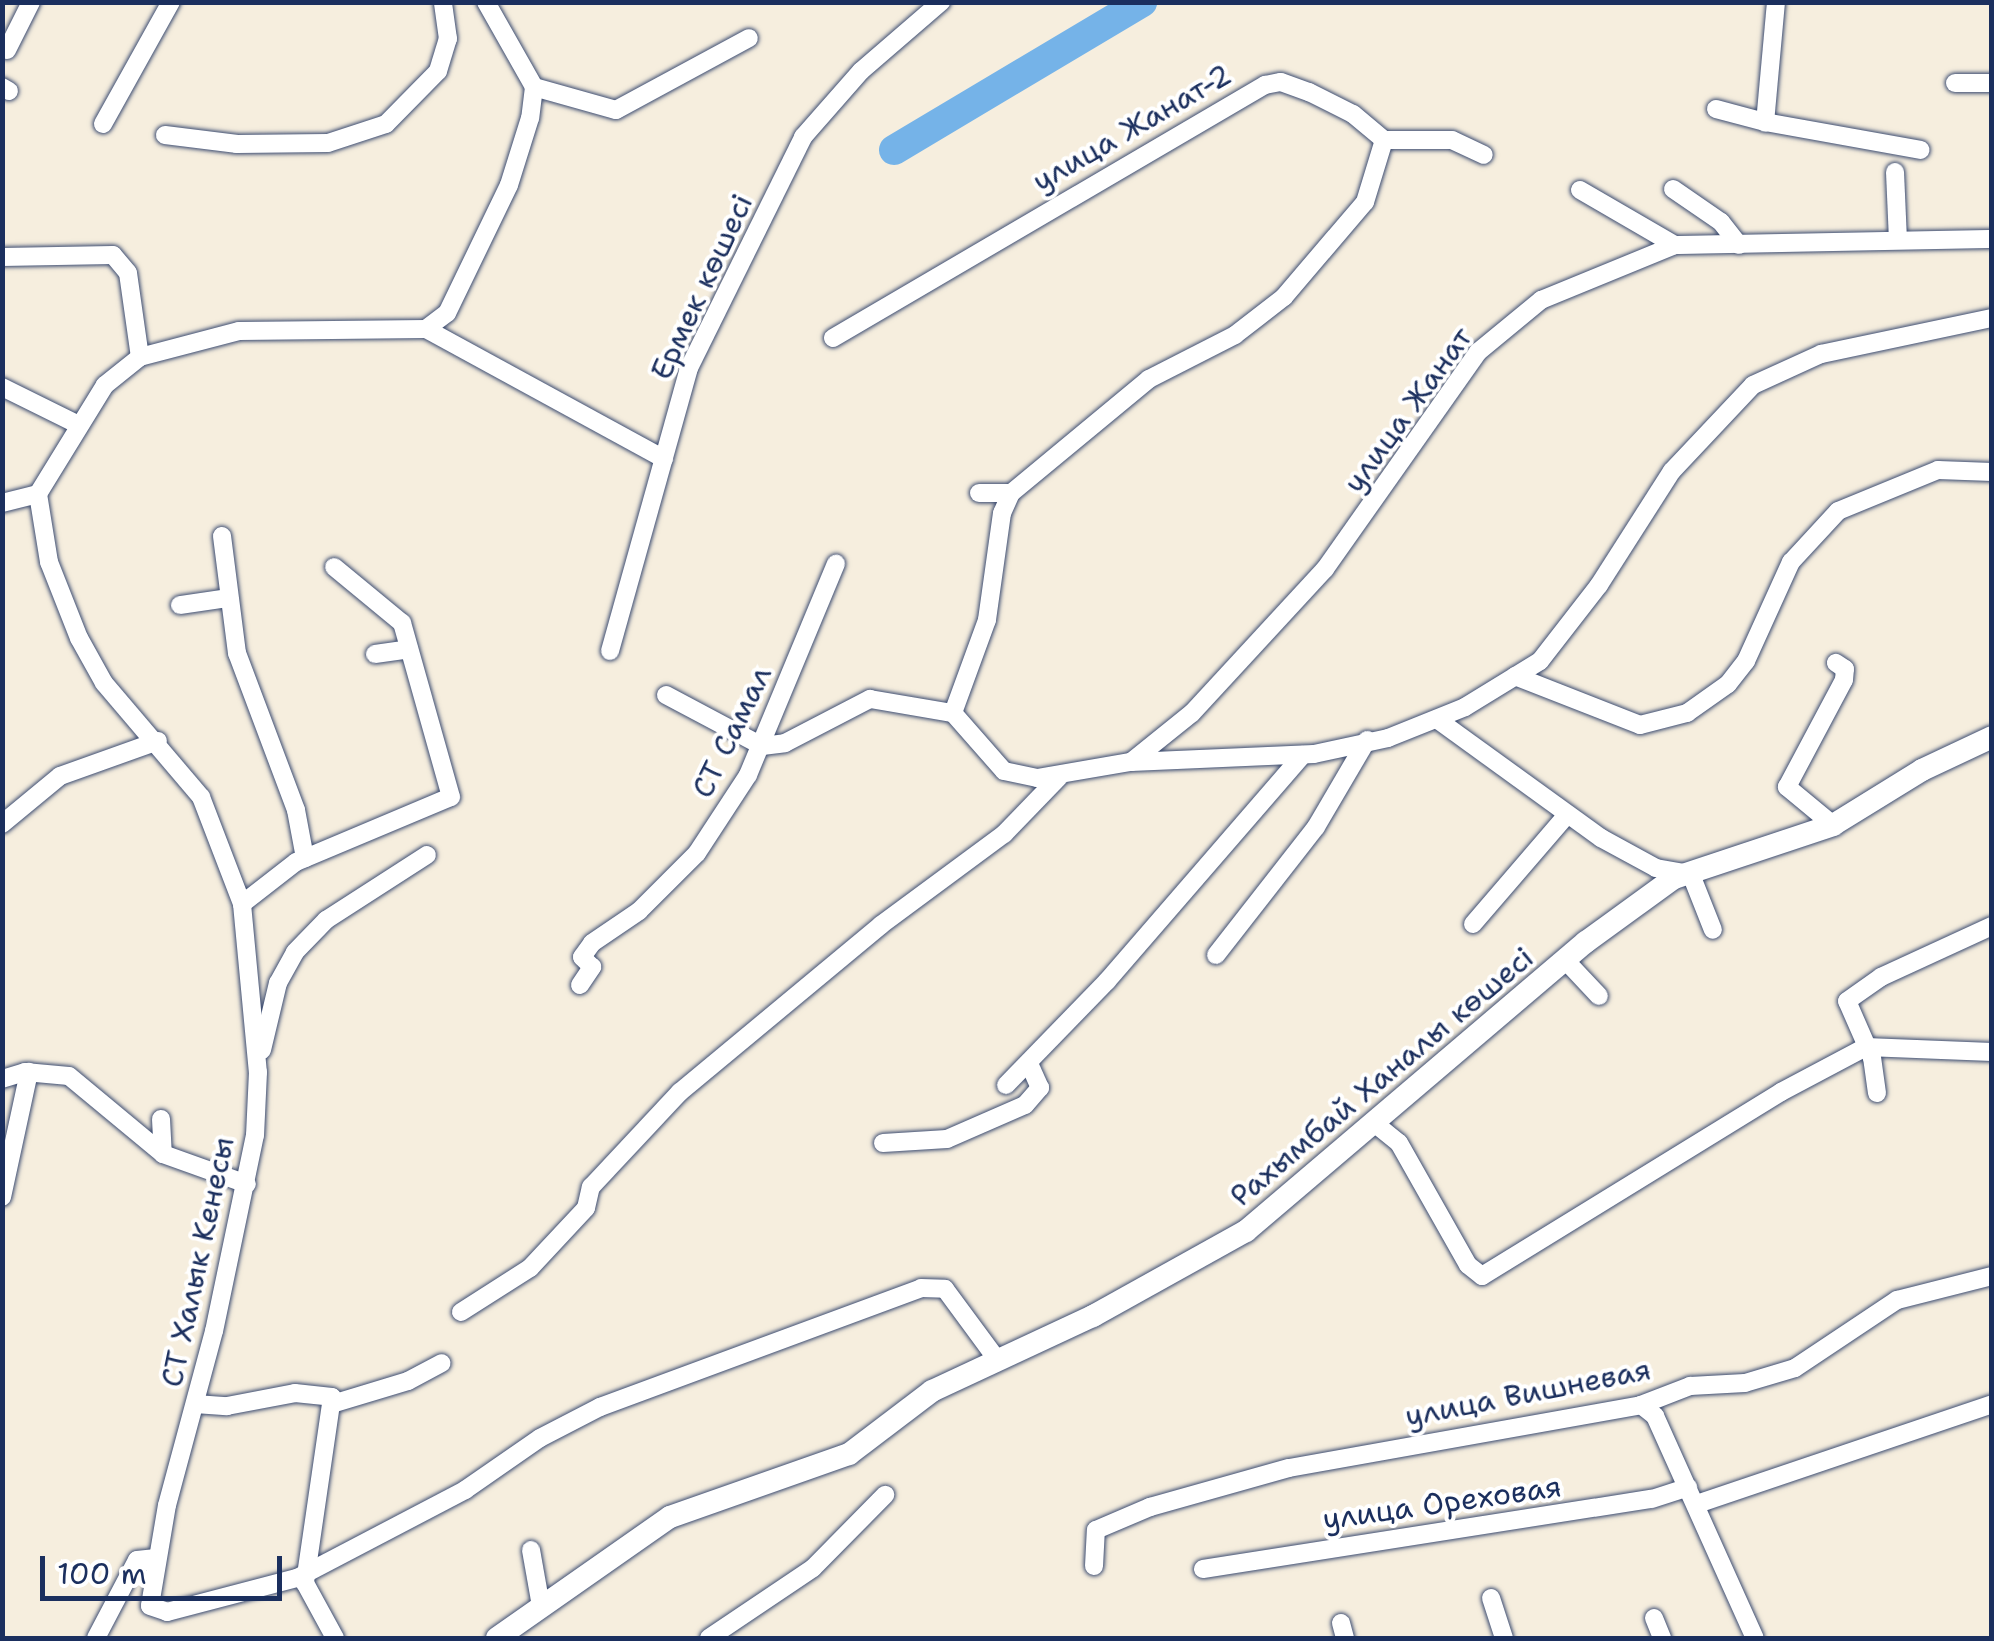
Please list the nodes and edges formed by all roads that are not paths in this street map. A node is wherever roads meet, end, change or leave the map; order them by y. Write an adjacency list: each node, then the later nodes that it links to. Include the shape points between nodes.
1 (32, 2): 8 (street)
2 (171, 2): 14 (street)
3 (444, 2): 15 (street, via 448,39 438,71 386,124 328,143 236,144)
4 (486, 2): 11 (street)
5 (942, 2): 33 (street, Ермек көшесі, via 862,71 802,137 688,368)
6 (1776, 2): 13 (street)
7 (749, 38): 11 (street, via 616,110)
8 (7, 50)
9 (1955, 83): 10 (street)
10 (1992, 83)
11 (534, 87): 28 (street, via 509,185 447,313)
12 (1716, 109): 13 (street)
13 (1764, 122): 17 (street)
14 (103, 124)
15 (165, 134)
16 (1384, 140): 18 (street, via 1452,140); 29 (street, улица Жанат-2, via 1353,114 1309,92 1281,82 1265,85); 36 (street, via 1366,202 1284,297 1235,335 1150,379)
17 (1921, 150)
18 (1484, 155)
19 (1895, 172): 23 (street)
20 (1673, 188): 25 (street, via 1720,222)
21 (1580, 190): 24 (street)
22 (1992, 238): 23 (street, улица Жанат)
23 (1898, 240): 25 (street, улица Жанат)
24 (1675, 245): 25 (street, улица Жанат); 57 (street, улица Жанат, via 1541,300 1478,352 1337,554 1192,713)
25 (1739, 246)
26 (2, 257): 30 (street, via 113,255 128,272)
27 (1992, 318): 48 (street, via 1821,354 1754,385 1672,471 1561,636)
28 (426, 329): 30 (street, via 239,331); 33 (street)
29 (833, 338)
30 (140, 357): 32 (street, via 105,385)
31 (2, 387): 32 (street)
32 (77, 424): 37 (street)
33 (664, 459): 45 (street, Ермек көшесі)
34 (1991, 469): 48 (street, via 1938,470 1838,511 1790,562 1746,661 1728,684 1687,713 1640,725)
35 (979, 493): 36 (street)
36 (1011, 493): 50 (street, via 1002,513 987,620)
37 (38, 494): 38 (street); 54 (street, СТ Халык Кенесы, via 49,562 79,638 104,683)
38 (2, 502)
39 (222, 536): 42 (street)
40 (836, 564): 55 (street, СТ Самал)
41 (334, 567): 44 (street, via 402,624)
42 (228, 598): 43 (street); 63 (street, via 246,684 296,810)
43 (180, 606)
44 (409, 650): 46 (street); 63 (street, via 451,797)
45 (610, 651)
46 (375, 654)
47 (1836, 663): 61 (street, via 1845,669 1844,680 1788,788)
48 (1515, 676): 51 (street)
49 (666, 695): 55 (street)
50 (953, 713): 55 (street, via 870,699 785,743); 58 (street, via 1004,771)
51 (1438, 720): 53 (street); 59 (street)
52 (1992, 737): 61 (street, Рахымбай Ханалы көшесі, via 1922,770)
53 (1367, 740): 56 (street); 71 (street, via 1316,827)
54 (158, 741): 60 (street, via 60,776); 65 (street, СТ Халык Кенесы, via 201,797)
55 (762, 746): 73 (street, СТ Самал, via 697,853 639,910 592,943 582,957 592,967)
56 (1303, 755): 57 (street); 77 (street)
57 (1131, 762): 58 (street)
58 (1058, 777): 90 (street, via 1004,834 881,925 680,1092 591,1187 586,1208 530,1268)
59 (1566, 816): 64 (street, via 1656,868); 68 (street)
60 (2, 824)
61 (1834, 825): 64 (street, Рахымбай Ханалы көшесі, via 1759,855)
62 (427, 855): 79 (street, via 340,910 295,952 278,983)
63 (305, 858): 66 (street)
64 (1688, 872): 70 (street); 72 (street, Рахымбай Ханалы көшесі)
65 (238, 884): 66 (street); 67 (street, СТ Халык Кенесы)
66 (258, 888): 67 (street)
67 (242, 904): 79 (street, СТ Халык Кенесы)
68 (1473, 924)
69 (1992, 926): 75 (street, via 1852,994 1848,1007)
70 (1714, 930)
71 (1216, 955)
72 (1566, 961): 74 (street); 84 (street, Рахымбай Ханалы көшесі)
73 (580, 985)
74 (1599, 996)
75 (1866, 1047): 76 (street); 82 (street); 84 (street, via 1781,1092 1490,1274 1468,1265 1399,1143)
76 (1992, 1052)
77 (1028, 1062): 81 (street); 85 (street, via 1040,1088 1025,1105 947,1139)
78 (29, 1072): 80 (street); 86 (street, via 82,1082); 88 (street)
79 (258, 1072): 87 (street, СТ Халык Кенесы)
80 (2, 1080)
81 (1006, 1084)
82 (1877, 1092)
83 (161, 1119): 86 (street)
84 (1374, 1122): 91 (street, Рахымбай Ханалы көшесі, via 1246,1231)
85 (884, 1143)
86 (163, 1154): 87 (street)
87 (247, 1184): 93 (street, СТ Халык Кенесы)
88 (2, 1198)
89 (1992, 1276): 96 (street, улица Вишневая, via 1875,1310 1795,1368 1745,1383 1690,1386)
90 (461, 1312)
91 (998, 1360): 103 (street, via 946,1289 921,1288 600,1407 540,1438 466,1490); 105 (street, Рахымбай Ханалы көшесі, via 932,1391 849,1454 670,1518)
92 (442, 1362): 94 (street, via 408,1381)
93 (195, 1404): 94 (street, via 326,1394); 100 (street, СТ Халык Кенесы)
94 (332, 1404): 103 (street)
95 (1992, 1404): 98 (street, улица Ореховая)
96 (1641, 1405): 98 (street, via 1655,1416); 101 (street, улица Вишневая, via 1289,1468 1150,1507 1096,1530)
97 (884, 1495): 110 (street, via 813,1568)
98 (1693, 1495): 102 (street, улица Ореховая); 113 (street)
99 (531, 1550): 105 (street)
100 (156, 1558): 103 (street, СТ Халык Кенесы, via 150,1606 167,1612); 107 (street, via 137,1560)
101 (1094, 1566)
102 (1202, 1569)
103 (307, 1573): 108 (street, via 305,1583)
104 (1490, 1598): 111 (street)
105 (541, 1606): 109 (street, Рахымбай Ханалы көшесі)
106 (1654, 1618): 112 (street)
107 (96, 1638)
108 (335, 1638)
109 (497, 1638)
110 (709, 1638)
111 (1504, 1638)
112 (1662, 1638)
113 (1756, 1638)

